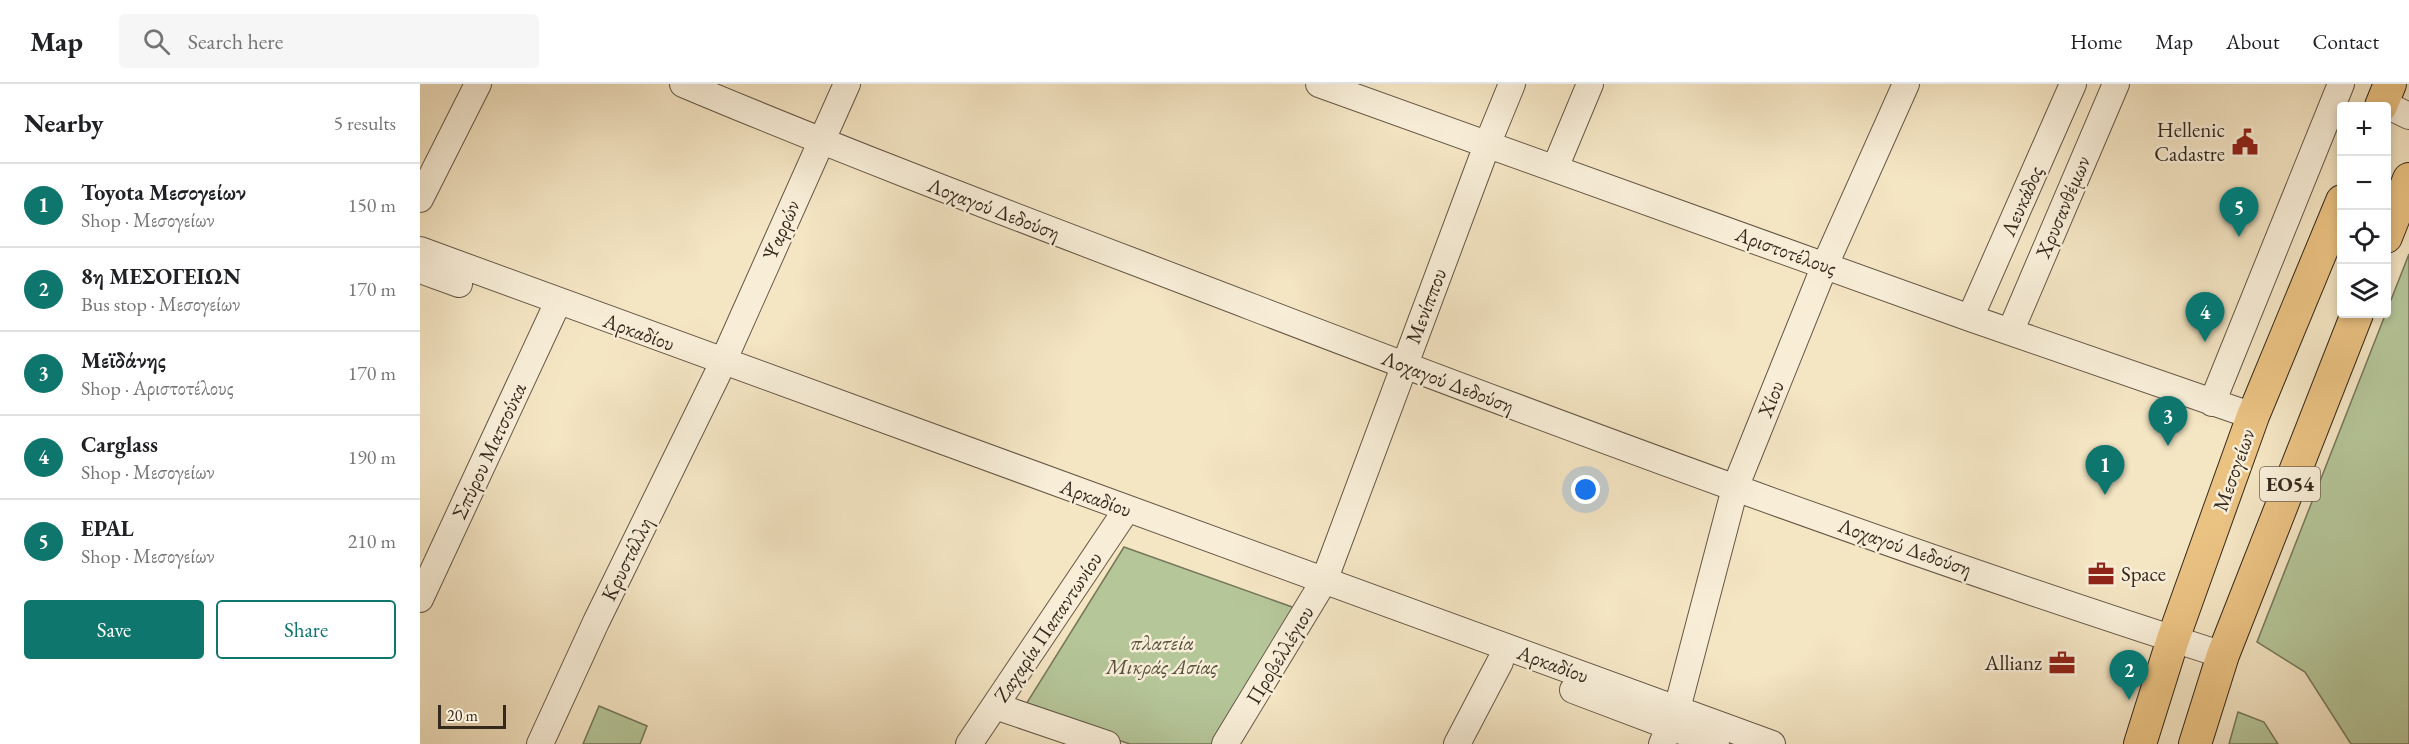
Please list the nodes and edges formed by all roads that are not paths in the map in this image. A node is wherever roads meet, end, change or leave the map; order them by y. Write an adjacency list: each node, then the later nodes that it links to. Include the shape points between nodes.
1 (478, 84): 15 (street)
2 (683, 84): 11 (street, Λοχαγού Δεδούση)
3 (847, 84): 11 (street, Ψαρρών)
4 (1319, 84): 12 (street, Αριστοτέλους)
5 (1512, 84): 12 (street, Μενίππου)
6 (1590, 84): 13 (street)
7 (1906, 84): 19 (street, Χίου)
8 (2073, 84): 22 (street, Λευκάδος)
9 (2116, 84): 24 (street, Χρυσανθέμων)
10 (2340, 84): 27 (street)
11 (820, 142): 25 (street, Λοχαγού Δεδούση); 26 (street, Ψαρρών)
12 (1487, 145): 13 (street, Αριστοτέλους); 25 (street, Μενίππου)
13 (1555, 168): 19 (street, Αριστοτέλους)
14 (2409, 179): 17 (main road)
15 (420, 199)
16 (2338, 210): 28 (main road, Μεσογείων / ΕΟ54)
17 (2391, 224)
18 (420, 250): 21 (street, Αρκαδίου)
19 (1825, 265): 22 (street, Αριστοτέλους); 29 (street, Χίου)
20 (420, 270): 21 (street, Αρκαδίου)
21 (554, 309): 26 (street, Αρκαδίου); 32 (street, Σπύρου Ματσούκα)
22 (1970, 318): 24 (street, Αριστοτέλους)
23 (2354, 318): 34 (main road, ΕΟ54)
24 (2011, 330): 27 (street, Αριστοτέλους)
25 (1404, 365): 29 (street, Λοχαγού Δεδούση); 31 (street, Μενίππου)
26 (720, 369): 30 (street, Αρκαδίου); 38 (street, Κρυστάλλη)
27 (2212, 403): 28 (street, Αριστοτέλους)
28 (2253, 416): 33 (main road, Μεσογείων / ΕΟ54)
29 (1734, 489): 33 (street, Λοχαγού Δεδούση); 37 (street, Χίου)
30 (1124, 514): 31 (street, Αρκαδίου); 36 (street, Ζαχαρία Παπαντωνίου)
31 (1320, 588): 35 (street, Αρκαδίου); 37 (street, Αρκαδίου); 41 (street, Προβελλέγιου)
32 (420, 599)
33 (2173, 639): 34 (street, Λοχαγού Δεδούση); 45 (main road, Μεσογείων / ΕΟ54)
34 (2223, 655): 46 (main road, ΕΟ54)
35 (1500, 662): 37 (street, Αρκαδίου); 42 (street)
36 (995, 706): 39 (street, Ζαχαρία Παπαντωνίου); 40 (street)
37 (1669, 727): 43 (street, Αρκαδίου); 44 (street, Αρκαδίου)
38 (540, 744)
39 (969, 744)
40 (1107, 744)
41 (1225, 744)
42 (1457, 744)
43 (1716, 744)
44 (1772, 744)
45 (2140, 744)
46 (2195, 744)

